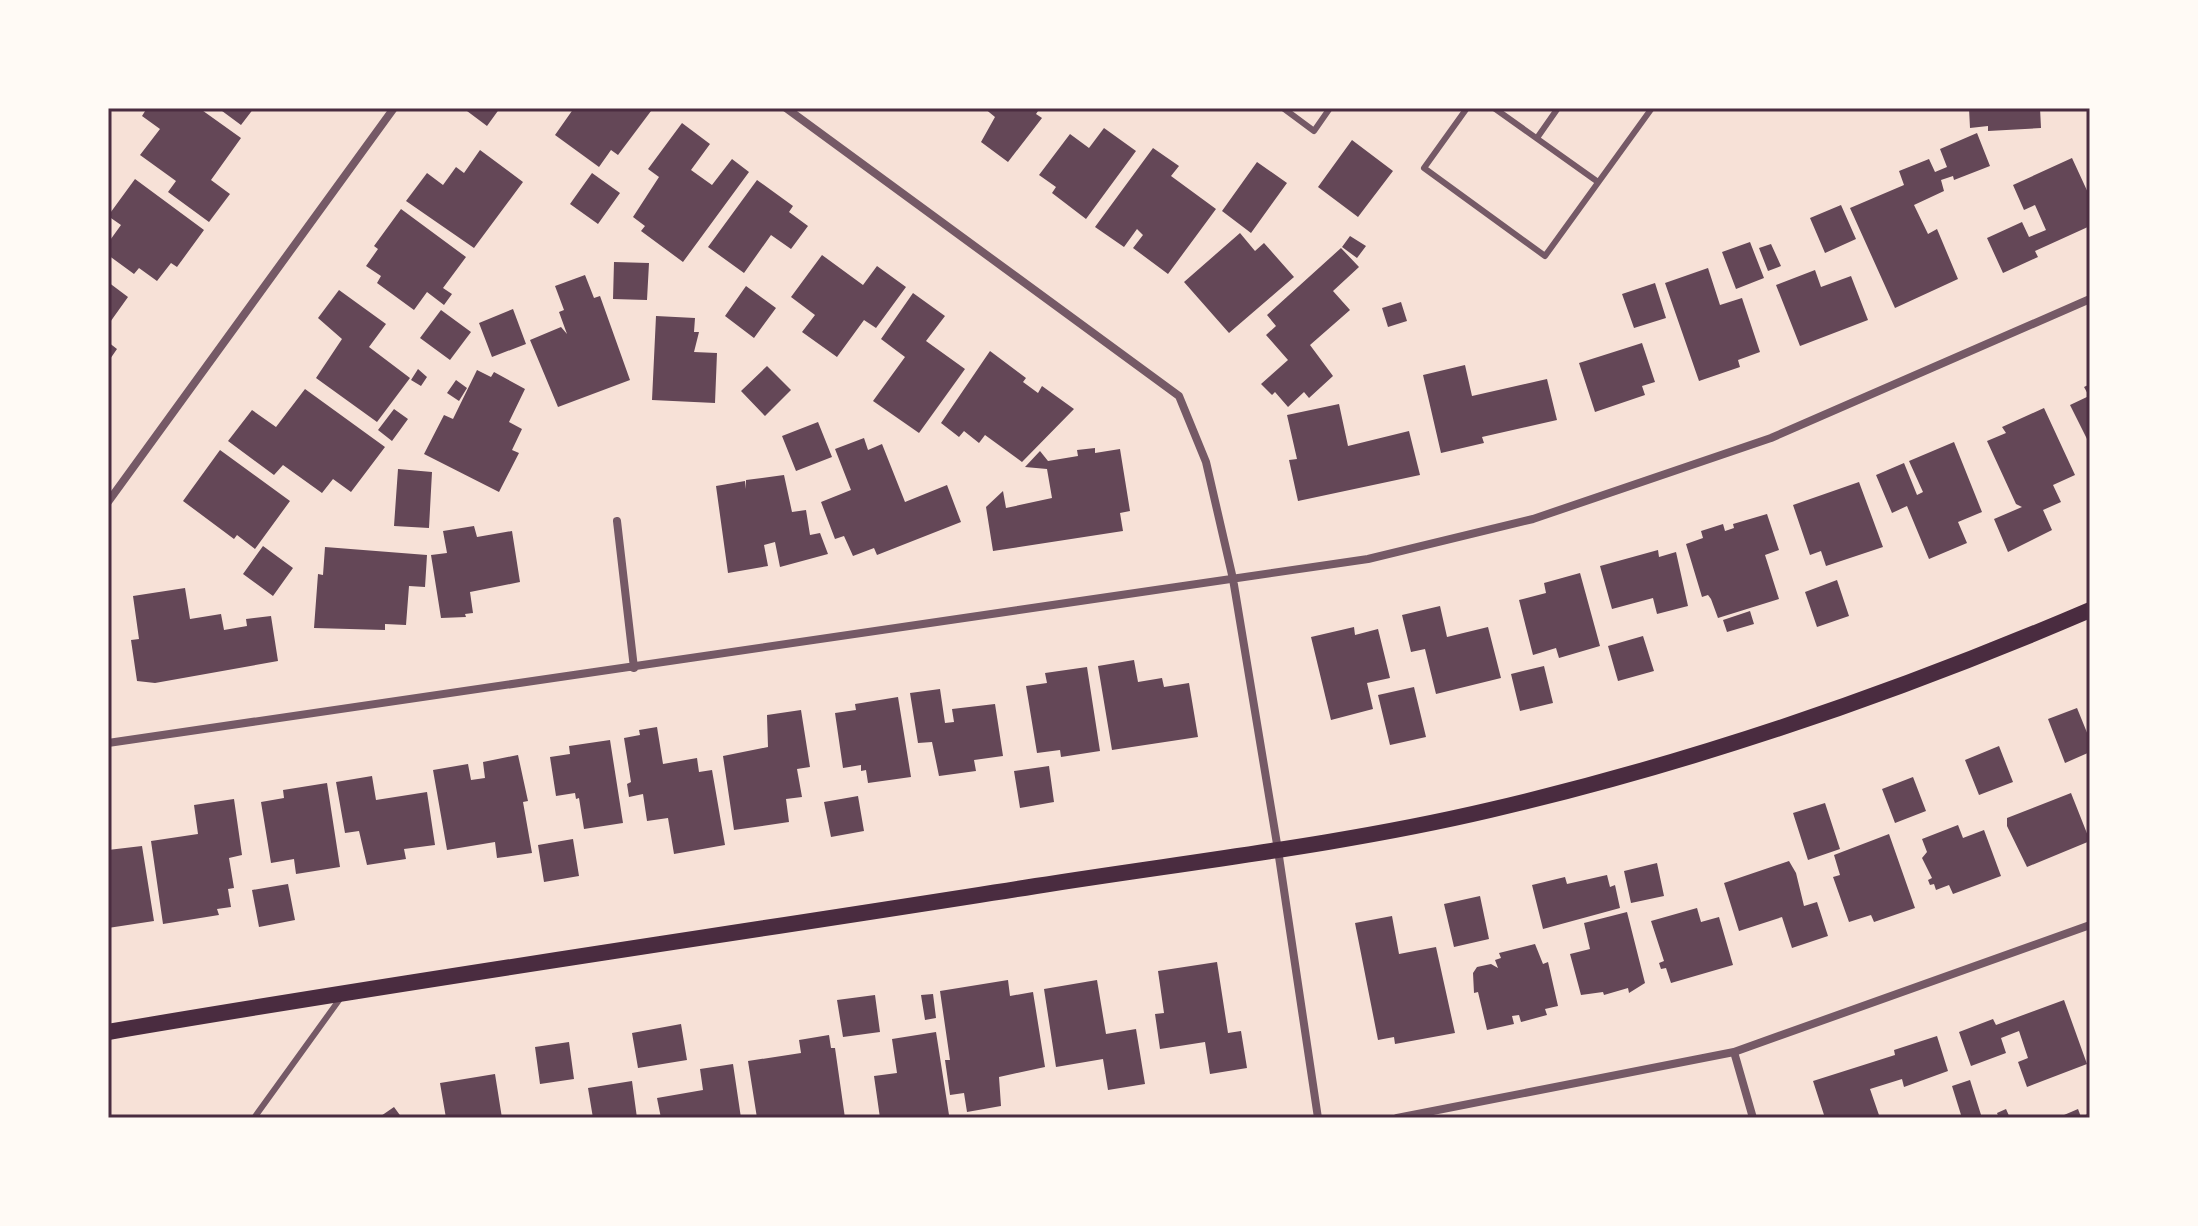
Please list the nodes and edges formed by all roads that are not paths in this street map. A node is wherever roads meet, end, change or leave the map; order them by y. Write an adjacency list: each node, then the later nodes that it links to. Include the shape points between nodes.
1 (394, 108): 12 (street)
2 (786, 108): 14 (street, via 1179,396 1206,462)
3 (1283, 108): 4 (lane, via 1314,131)
4 (1330, 108)
5 (1467, 108): 10 (lane, via 1424,168 1545,256)
6 (1494, 108): 9 (lane)
7 (1558, 108): 9 (lane)
8 (1652, 108): 10 (lane)
9 (1537, 138): 10 (lane)
10 (1598, 182)
11 (2090, 299): 14 (street, via 1771,438 1533,519 1368,559)
12 (108, 502)
13 (617, 521): 16 (street)
14 (1233, 579): 16 (street); 18 (street)
15 (2090, 610): 18 (main road, via 1933,676 1659,765 1488,810)
16 (634, 668): 17 (street)
17 (108, 743)
18 (1278, 850): 20 (main road); 24 (street)
19 (2090, 925): 22 (street)
20 (344, 993): 21 (main road); 23 (lane)
21 (108, 1032)
22 (1734, 1052): 25 (street); 26 (street)
23 (254, 1118)
24 (1318, 1118)
25 (1397, 1118)
26 (1753, 1118)

